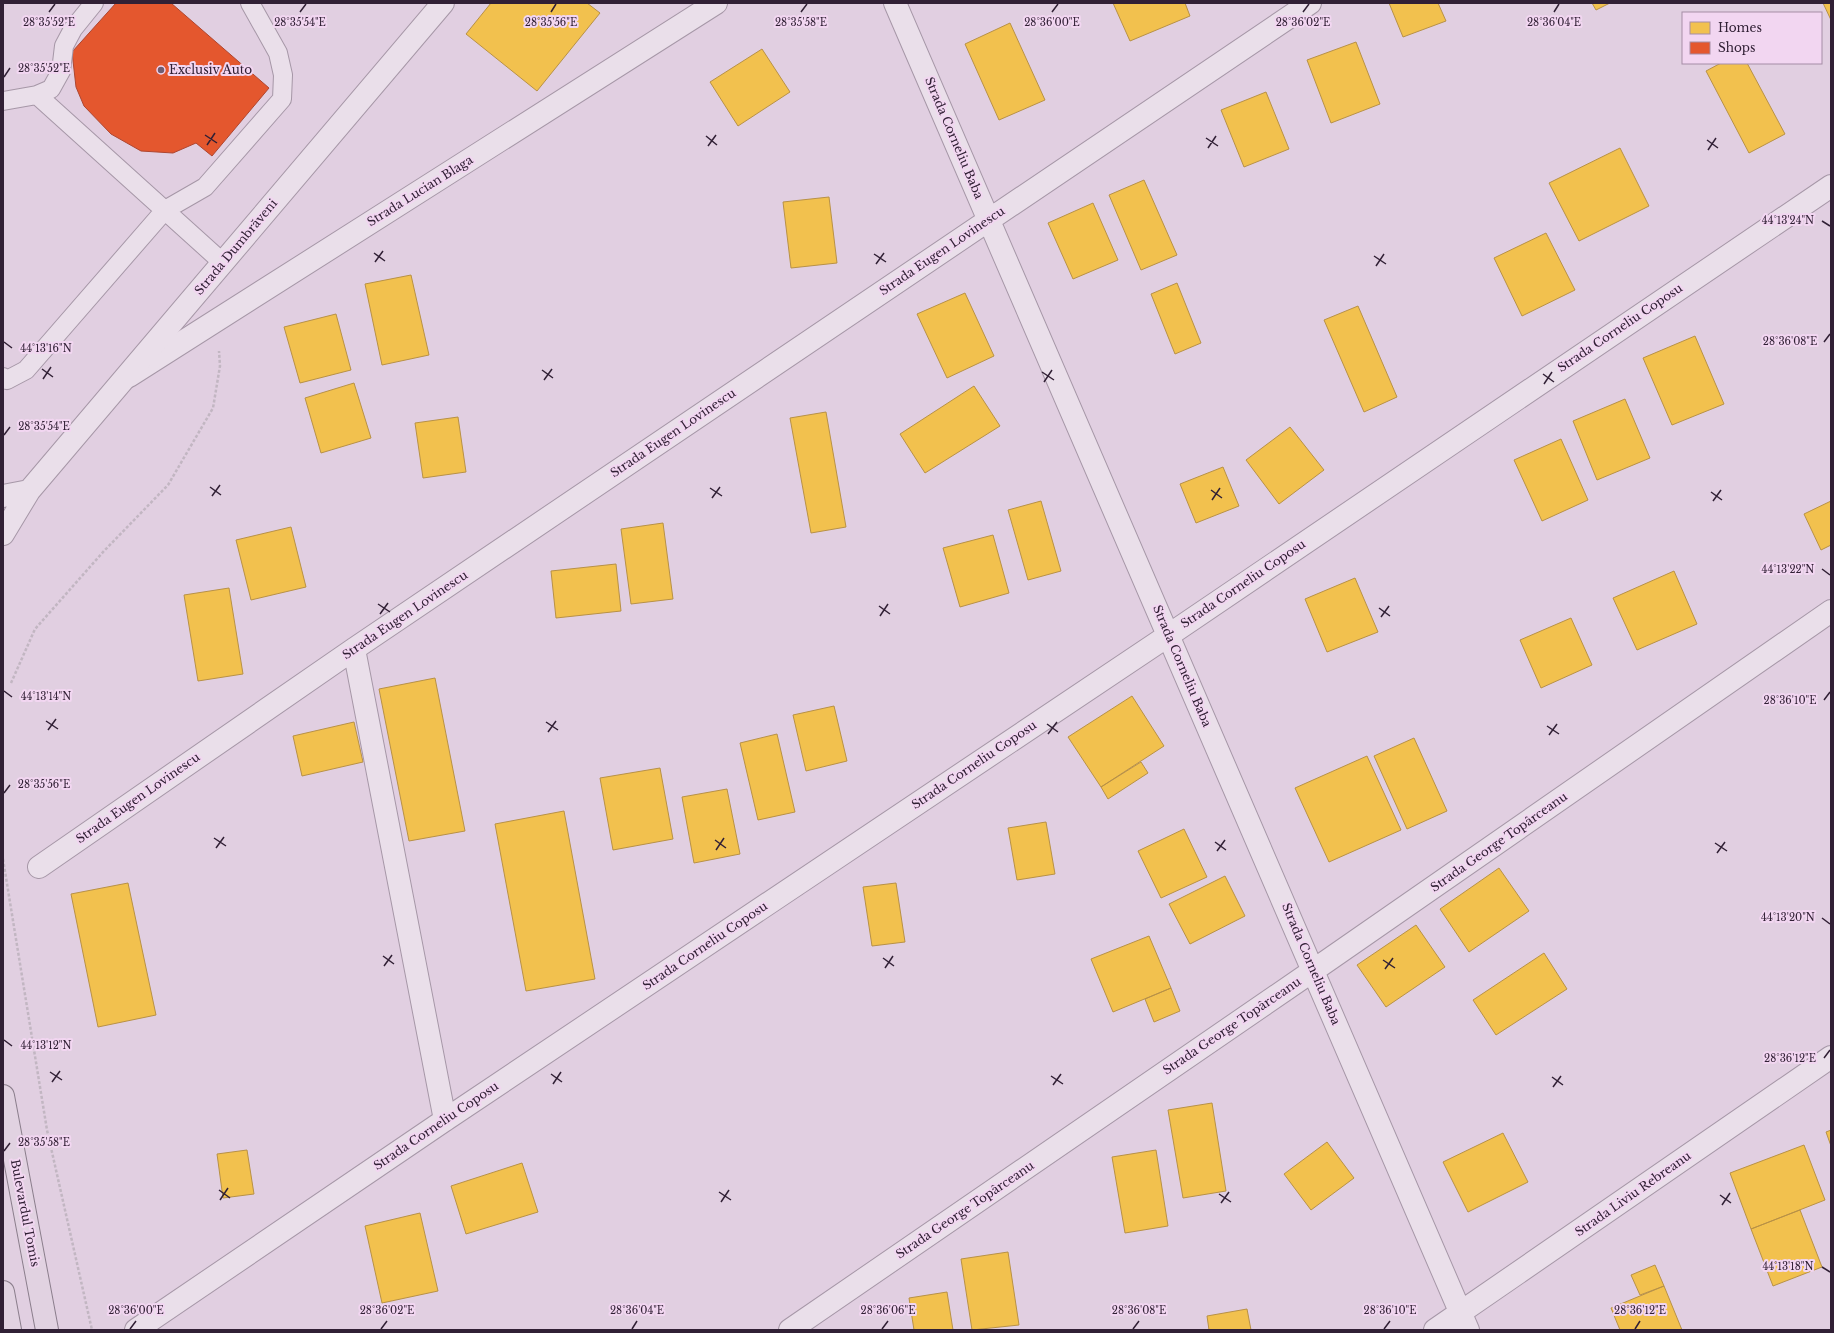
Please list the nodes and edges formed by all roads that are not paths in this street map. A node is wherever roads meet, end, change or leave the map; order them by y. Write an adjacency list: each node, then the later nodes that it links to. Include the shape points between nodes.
1 (94, 3): 7 (lane, via 73,29 64,46 61,71 52,89)
2 (250, 3): 10 (lane, via 278,53 283,75 282,99 206,187)
3 (443, 3): 12 (street, Strada Dumbrăveni)
4 (716, 3): 14 (street, Strada Lucian Blaga)
5 (896, 3): 11 (street, Strada Corneliu Baba)
6 (1310, 3): 11 (street, Strada Eugen Lovinescu)
7 (37, 95): 8 (lane); 10 (lane)
8 (3, 101)
9 (1831, 186): 19 (street, Strada Corneliu Coposu)
10 (165, 210): 12 (lane); 13 (lane, via 26,370 7,380)
11 (989, 219): 19 (street, Strada Corneliu Baba); 20 (street, Strada Eugen Lovinescu)
12 (222, 262): 14 (street, Strada Dumbrăveni)
13 (3, 377)
14 (125, 379): 15 (street, Strada Dumbrăveni)
15 (30, 491): 16 (street); 17 (street, Strada Dumbrăveni)
16 (3, 496)
17 (3, 534)
18 (1831, 611): 22 (street, Strada George Topârceanu)
19 (1169, 635): 22 (street, Strada Corneliu Baba); 25 (street, Strada Corneliu Coposu)
20 (354, 649): 21 (street, Strada Eugen Lovinescu); 25 (street)
21 (39, 867)
22 (1314, 970): 27 (street, Strada Corneliu Baba); 31 (street, Strada George Topârceanu)
23 (1831, 1057): 27 (street, Strada Liviu Rebreanu)
24 (3, 1096): 29 (main road, Bulevardul Tomis)
25 (445, 1120): 30 (street, Strada Corneliu Coposu)
26 (3, 1292): 28 (main road)
27 (1465, 1321): 32 (street, Strada Liviu Rebreanu)
28 (10, 1330)
29 (47, 1330)
30 (136, 1330)
31 (790, 1330)
32 (1434, 1330)

